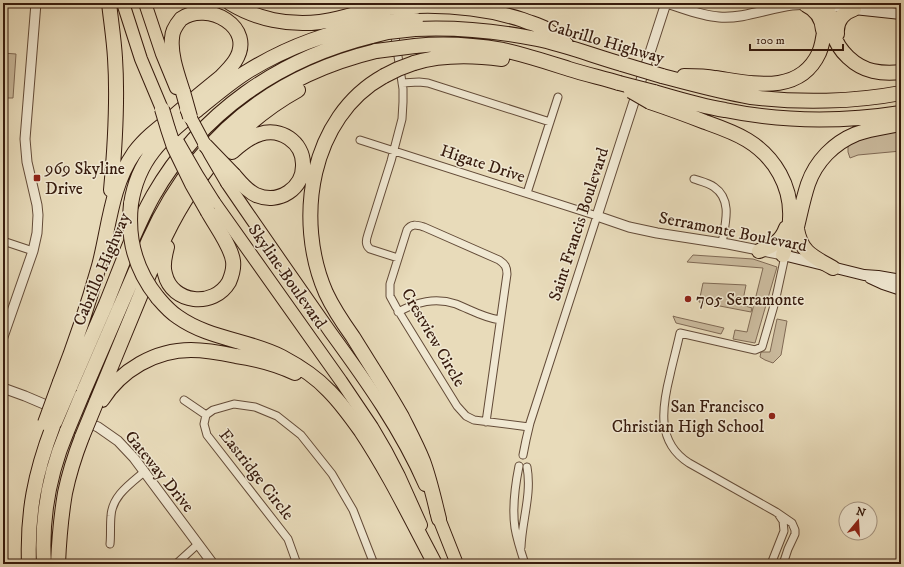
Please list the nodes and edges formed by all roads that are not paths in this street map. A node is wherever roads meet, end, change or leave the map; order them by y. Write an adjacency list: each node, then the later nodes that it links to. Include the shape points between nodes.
1 (36, 3): 48 (street, via 25,139 38,215)
2 (109, 3): 47 (highway, via 115,56 116,122 110,200)
3 (123, 3): 28 (main road, via 141,59)
4 (145, 3): 25 (main road, via 162,54)
5 (230, 3): 15 (highway, via 264,18 291,23)
6 (394, 3): 23 (street)
7 (666, 3): 13 (street, via 713,17); 43 (street, Saint Francis Boulevard)
8 (769, 3): 13 (street)
9 (806, 5): 10 (street); 13 (street); 16 (highway, via 815,10 820,18)
10 (831, 5): 11 (street); 16 (highway, via 826,12); 18 (highway, via 834,34)
11 (854, 9): 12 (main road); 18 (highway, via 844,14 838,24 837,37)
12 (901, 14)
13 (747, 15)
14 (416, 18): 15 (highway, Cabrillo Highway, bridge, via 388,32); 15 (highway, bridge, via 389,8); 17 (highway, Cabrillo Highway, via 454,28 538,40); 17 (highway, via 434,6 488,11 545,29)
15 (369, 24): 59 (highway, Cabrillo Highway, via 349,42 300,60 275,73 232,104 193,141 168,172 141,219 105,306); 64 (highway, bridge, via 329,34 292,48 257,66 223,89 154,150 138,178 131,204 130,229 136,259 145,280 175,315 194,326 266,349 295,364 324,385)
16 (822, 44): 22 (highway, via 815,59 805,71 779,83 759,84 706,77)
17 (574, 50): 22 (highway, Cabrillo Highway, bridge)
18 (842, 50): 21 (highway, via 865,69)
19 (361, 55): 20 (highway, Cabrillo Highway, bridge, via 414,46 449,44 522,54); 38 (highway, via 295,91 264,112 232,142); 77 (highway, Cabrillo Highway, bridge, via 311,73 264,99 213,142 195,162 174,193 149,240 55,464 46,503)
20 (570, 69): 27 (highway, Cabrillo Highway, bridge, via 619,83 631,92); 72 (highway, bridge, via 464,56 439,57 398,69 374,82 349,105 324,145 316,169 310,221 318,271 329,299 392,400 412,438 430,483)
21 (901, 72)
22 (662, 76): 24 (highway, Cabrillo Highway, via 725,92 777,99 844,100)
23 (402, 83): 31 (street, via 428,83); 35 (street, via 402,119)
24 (901, 93)
25 (181, 94): 30 (highway, bridge); 47 (highway, via 171,47 175,27 183,17 197,10 211,9 221,12 239,32 241,45 238,57 225,73 155,131 133,155 117,188)
26 (558, 97): 31 (street)
27 (652, 97): 29 (highway, via 779,118 833,120); 41 (highway, via 742,137 756,146 777,168)
28 (162, 109): 42 (highway, bridge, via 170,137 192,184)
29 (901, 113)
30 (190, 117): 34 (main road, bridge)
31 (550, 122): 39 (street)
32 (901, 124): 44 (highway, via 852,136 826,155 817,165 808,184)
33 (360, 140): 35 (street, Higate Drive)
34 (205, 145): 36 (highway, bridge)
35 (394, 151): 39 (street, Higate Drive); 51 (street, via 366,243 370,249)
36 (230, 179): 38 (highway, via 262,197 281,197 292,190 300,178 302,155 287,136 262,133 236,148); 72 (main road, Skyline Boulevard, via 298,286 389,416 417,466)
37 (694, 179): 46 (street, via 715,187 725,200)
38 (196, 185): 40 (highway)
39 (527, 193): 43 (street, Higate Drive)
40 (187, 199): 42 (highway, via 164,257 164,268 172,288 180,295 192,299 207,299 216,295 226,286 233,272 230,251); 62 (highway, via 160,248)
41 (789, 200): 49 (highway, via 788,221 782,237); 50 (highway, via 790,224)
42 (211, 207): 83 (main road, Skyline Boulevard, via 341,381 372,427 407,492)
43 (597, 216): 46 (street, Serramonte Boulevard, via 629,227); 66 (street, Saint Francis Boulevard)
44 (797, 229): 50 (highway); 52 (highway, via 804,248 812,256)
45 (3, 241): 48 (street)
46 (722, 243): 49 (street, Serramonte Boulevard)
47 (103, 247): 59 (highway)
48 (33, 251): 58 (street)
49 (759, 251): 50 (street, Serramonte Boulevard)
50 (786, 256): 52 (main road, Serramonte Boulevard); 71 (street, via 762,347 755,350 680,333 665,395 664,410 664,427 674,449 683,458)
51 (398, 258): 56 (street, Crestview Circle, via 390,288); 57 (street, Crestview Circle, via 408,228 415,225 501,261 507,272)
52 (834, 268): 53 (main road, Serramonte Boulevard)
53 (864, 276): 54 (main road, Serramonte Boulevard); 55 (main road, Serramonte Boulevard)
54 (901, 280)
55 (901, 290)
56 (398, 312): 57 (street, via 430,300 456,304 485,317); 65 (street, Crestview Circle, via 460,410 474,420)
57 (500, 320): 65 (street, Crestview Circle)
58 (3, 337)
59 (65, 384): 76 (highway, bridge, via 35,457 27,517)
60 (3, 388): 70 (street, Gateway Drive, via 98,427 118,441)
61 (184, 400): 63 (street)
62 (98, 404): 64 (highway, via 116,382 139,364 168,353 194,350 271,363 288,370 320,389); 78 (highway, bridge, via 68,480 62,511)
63 (206, 415): 81 (street, Eastridge Circle, via 204,424 207,435 288,539); 82 (street, Eastridge Circle, via 213,410 234,404 255,407 277,416 301,435 332,474 353,510)
64 (350, 416): 83 (highway, via 387,473)
65 (486, 422): 66 (street, Crestview Circle)
66 (529, 428): 67 (street, Saint Francis Boulevard)
67 (524, 455)
68 (519, 466): 75 (street, via 514,519)
69 (527, 467): 75 (street, via 529,483 521,546)
70 (144, 472): 73 (street, via 121,491 114,503); 74 (street, Gateway Drive)
71 (776, 512): 85 (street, via 782,518 784,527); 86 (street, via 792,523 796,530)
72 (440, 519): 84 (main road, Skyline Boulevard)
73 (110, 544)
74 (198, 544): 79 (street); 80 (street, Gateway Drive)
75 (524, 560)
76 (29, 564)
77 (44, 564)
78 (58, 564)
79 (176, 564)
80 (213, 564)
81 (297, 564)
82 (374, 564)
83 (435, 564)
84 (457, 564)
85 (771, 564)
86 (782, 564)

